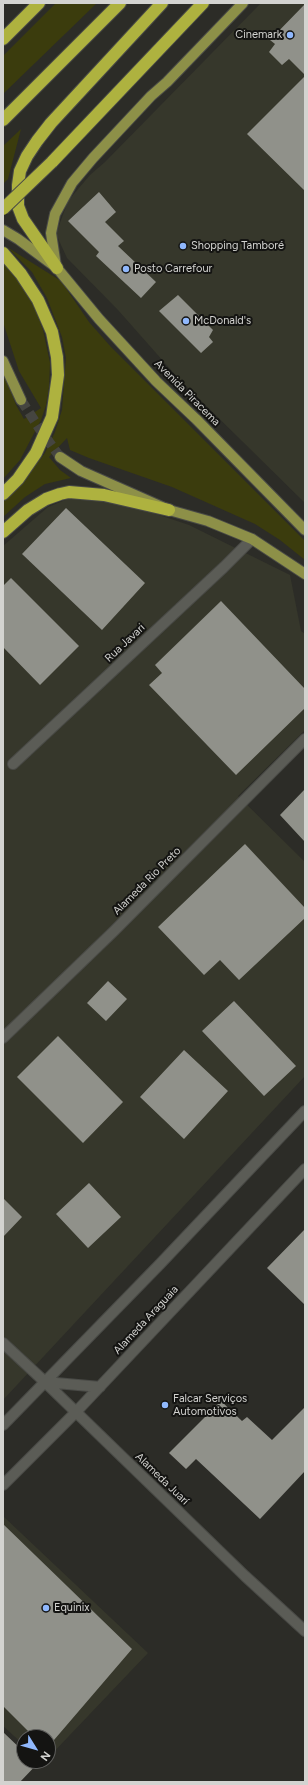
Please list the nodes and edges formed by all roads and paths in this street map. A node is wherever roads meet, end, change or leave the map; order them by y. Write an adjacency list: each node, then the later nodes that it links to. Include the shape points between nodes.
1 (39, 3): 6 (highway)
2 (120, 3): 7 (highway)
3 (162, 3): 11 (highway, via 46,129 20,171 18,206 23,219)
4 (203, 3): 8 (highway, bridge, via 52,162)
5 (243, 3): 11 (main road, via 151,96 72,183 55,214 51,234)
6 (3, 39)
7 (3, 120)
8 (3, 209)
9 (3, 230): 11 (main road, Avenida Piracema)
10 (3, 253): 15 (highway, via 38,300 52,332 58,375 52,417 36,453 18,479)
11 (57, 268): 17 (main road, Avenida Piracema, via 99,319 156,381)
12 (3, 361): 13 (main road)
13 (21, 400)
14 (60, 457): 16 (main road, via 81,471)
15 (3, 494)
16 (169, 510): 18 (highway, via 90,492 69,492 46,499 28,510); 19 (main road, via 208,521)
17 (305, 530)
18 (3, 532)
19 (252, 539): 20 (main road); 22 (street, Rua Javari)
20 (305, 574)
21 (305, 739): 23 (street, Alameda Rio Preto, via 114,931)
22 (13, 764)
23 (3, 1038)
24 (305, 1111): 27 (street)
25 (305, 1169): 28 (street, Alameda Araguaia)
26 (3, 1343): 27 (street, Alameda Juarí)
27 (45, 1382): 28 (street); 29 (street, Alameda Juarí); 30 (street)
28 (100, 1387): 29 (street, Alameda Araguaia)
29 (75, 1413): 31 (street, Alameda Araguaia); 34 (street, Alameda Juarí)
30 (3, 1425)
31 (14, 1474): 32 (street); 33 (street, Alameda Araguaia)
32 (3, 1475)
33 (3, 1485)
34 (305, 1631)

